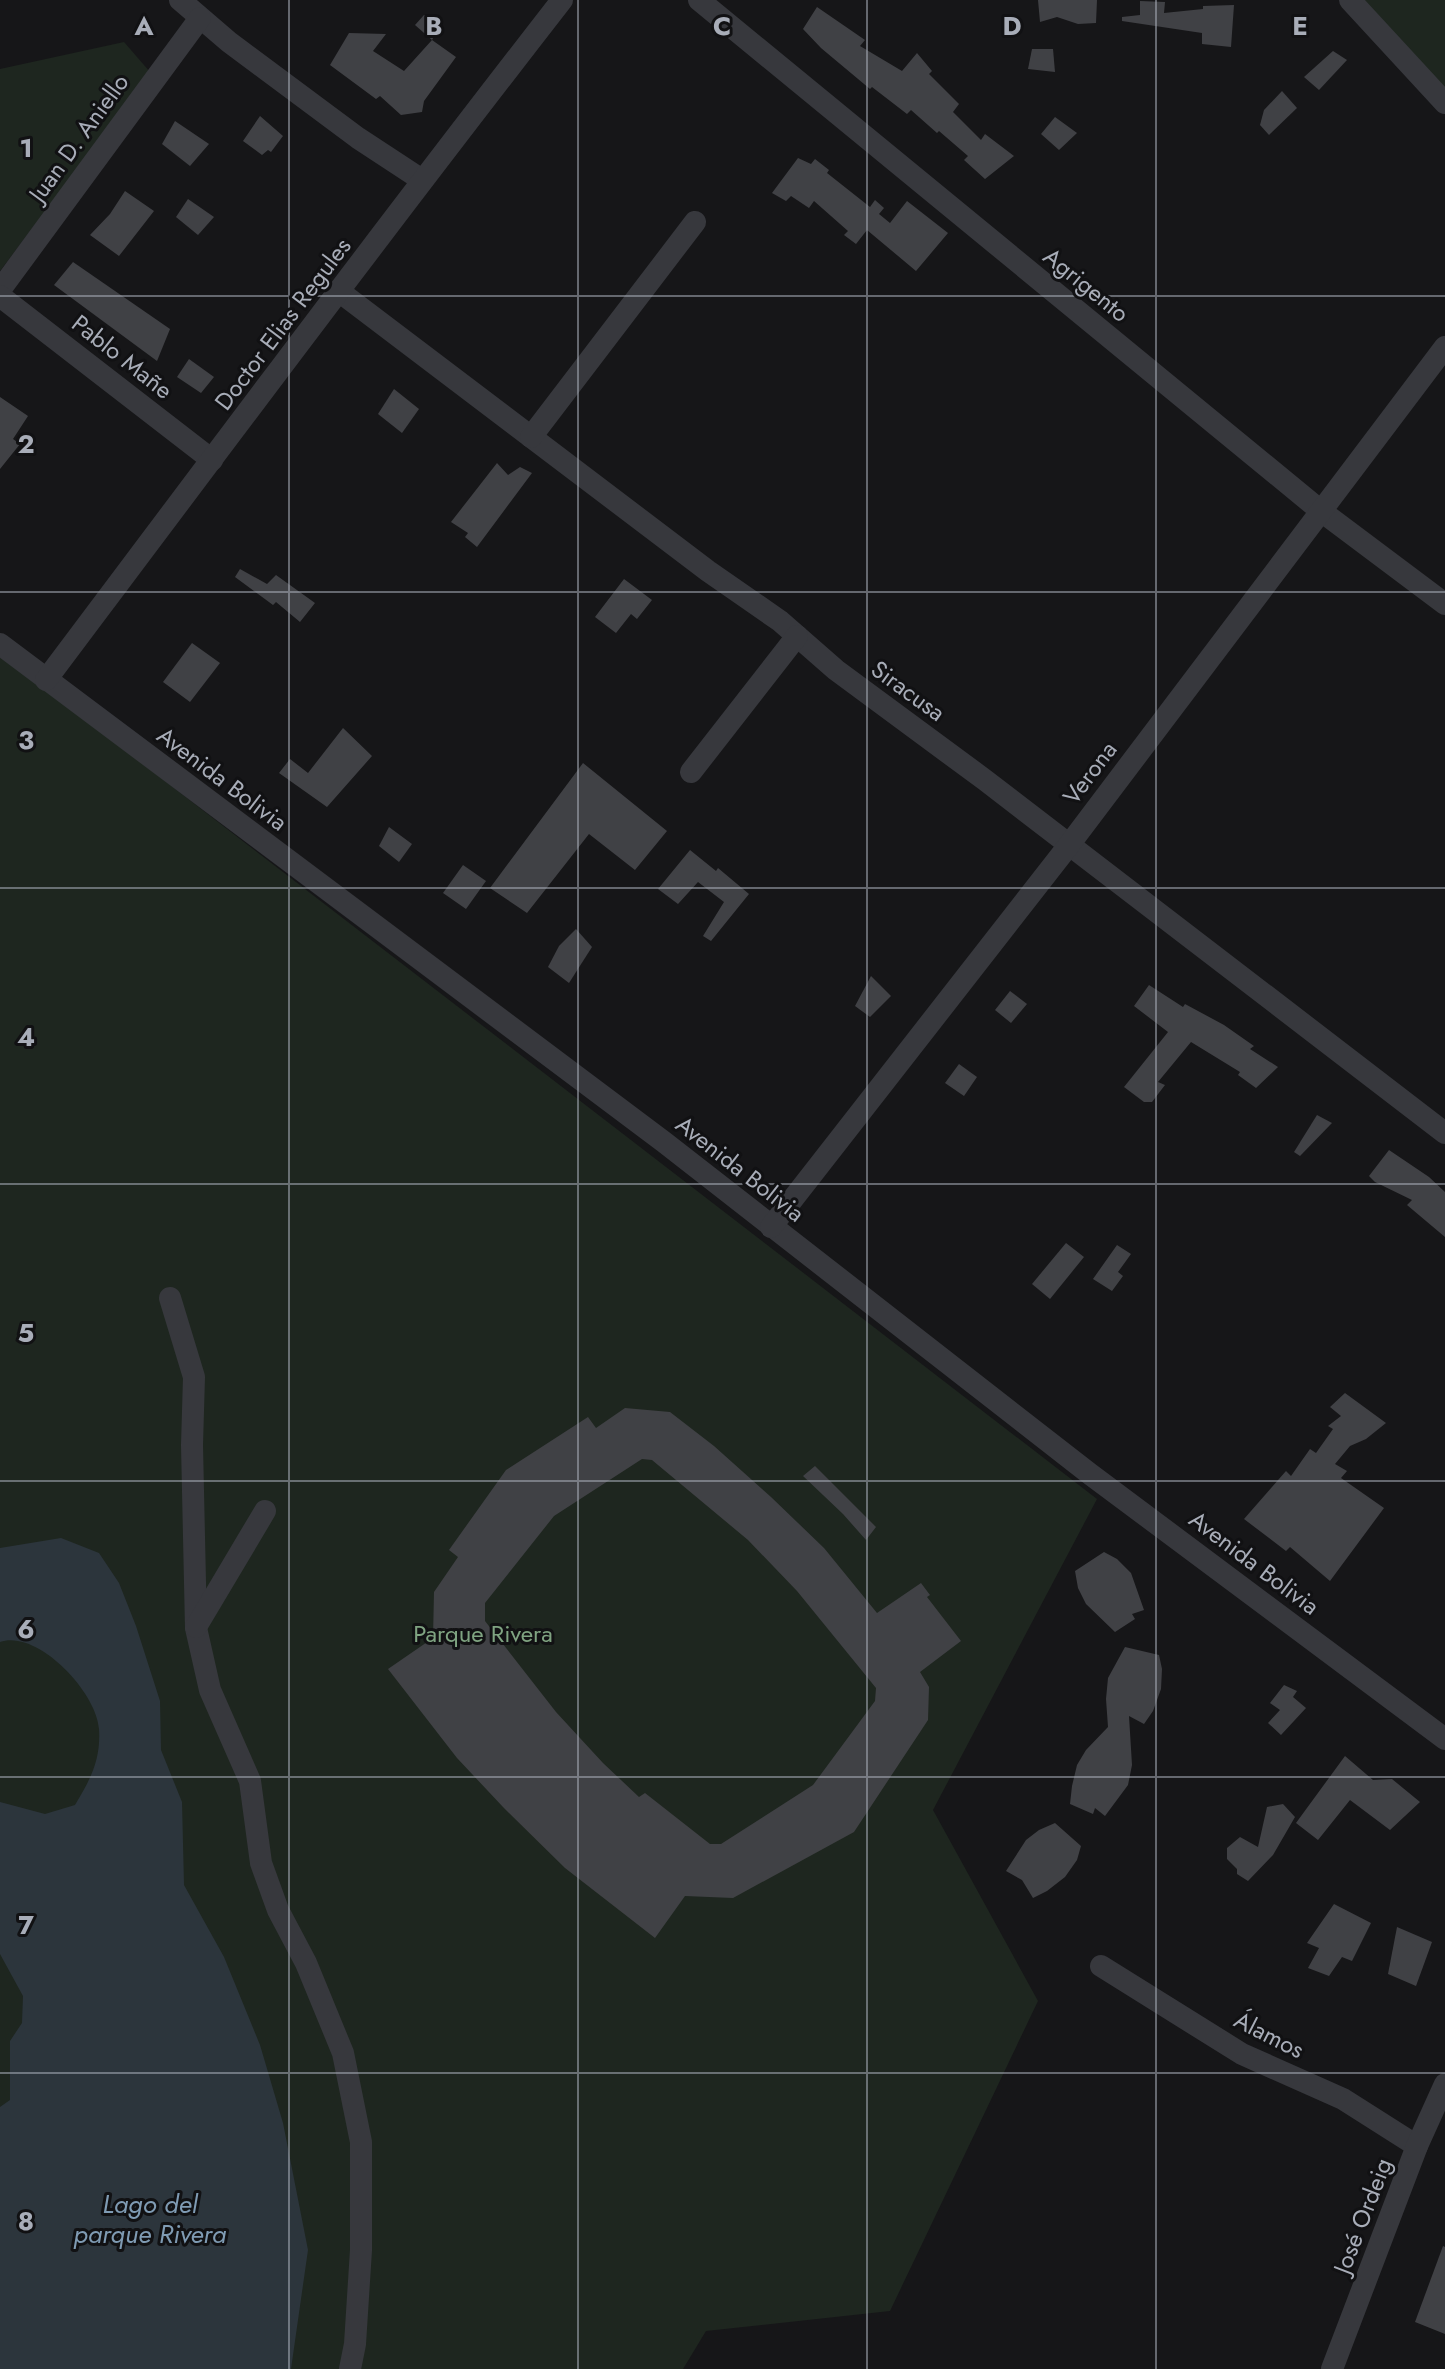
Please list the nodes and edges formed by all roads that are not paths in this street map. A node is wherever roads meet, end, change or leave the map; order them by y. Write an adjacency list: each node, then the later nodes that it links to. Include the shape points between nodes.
1 (180, 0): 5 (street)
2 (562, 0): 7 (street, Doctor Elias Regules)
3 (699, 0): 15 (street, Agrigento)
4 (1350, 0): 6 (street)
5 (200, 18): 7 (street); 9 (street, Juan D. Aniello)
6 (1445, 103)
7 (422, 180): 10 (street, Doctor Elias Regules)
8 (695, 222): 13 (street)
9 (0, 290)
10 (340, 292): 13 (street, Siracusa); 14 (street, Doctor Elias Regules)
11 (0, 296): 14 (street, Pablo Mañe)
12 (1445, 347): 15 (street, Verona)
13 (531, 437): 17 (street, Siracusa)
14 (212, 460): 19 (street, Doctor Elias Regules)
15 (1321, 511): 16 (street, Agrigento); 21 (street, Verona)
16 (1445, 604)
17 (797, 636): 20 (street); 21 (street, Siracusa)
18 (0, 644): 19 (street, Avenida Bolivia)
19 (46, 680): 23 (street, Avenida Bolivia)
20 (691, 772)
21 (1069, 845): 22 (street, Siracusa); 23 (street, Verona)
22 (1445, 1133)
23 (771, 1227): 27 (street, Avenida Bolivia)
24 (170, 1298): 26 (street, via 194,1377)
25 (265, 1511): 26 (street)
26 (196, 1628): 31 (street, via 210,1690 250,1781 261,1863 343,2053 361,2142 361,2250)
27 (1445, 1739)
28 (1101, 1966): 30 (street, Álamos, via 1242,2054 1343,2099)
29 (1445, 2084): 30 (street, José Ordeig)
30 (1417, 2146): 32 (street, José Ordeig)
31 (350, 2369)
32 (1332, 2369)

